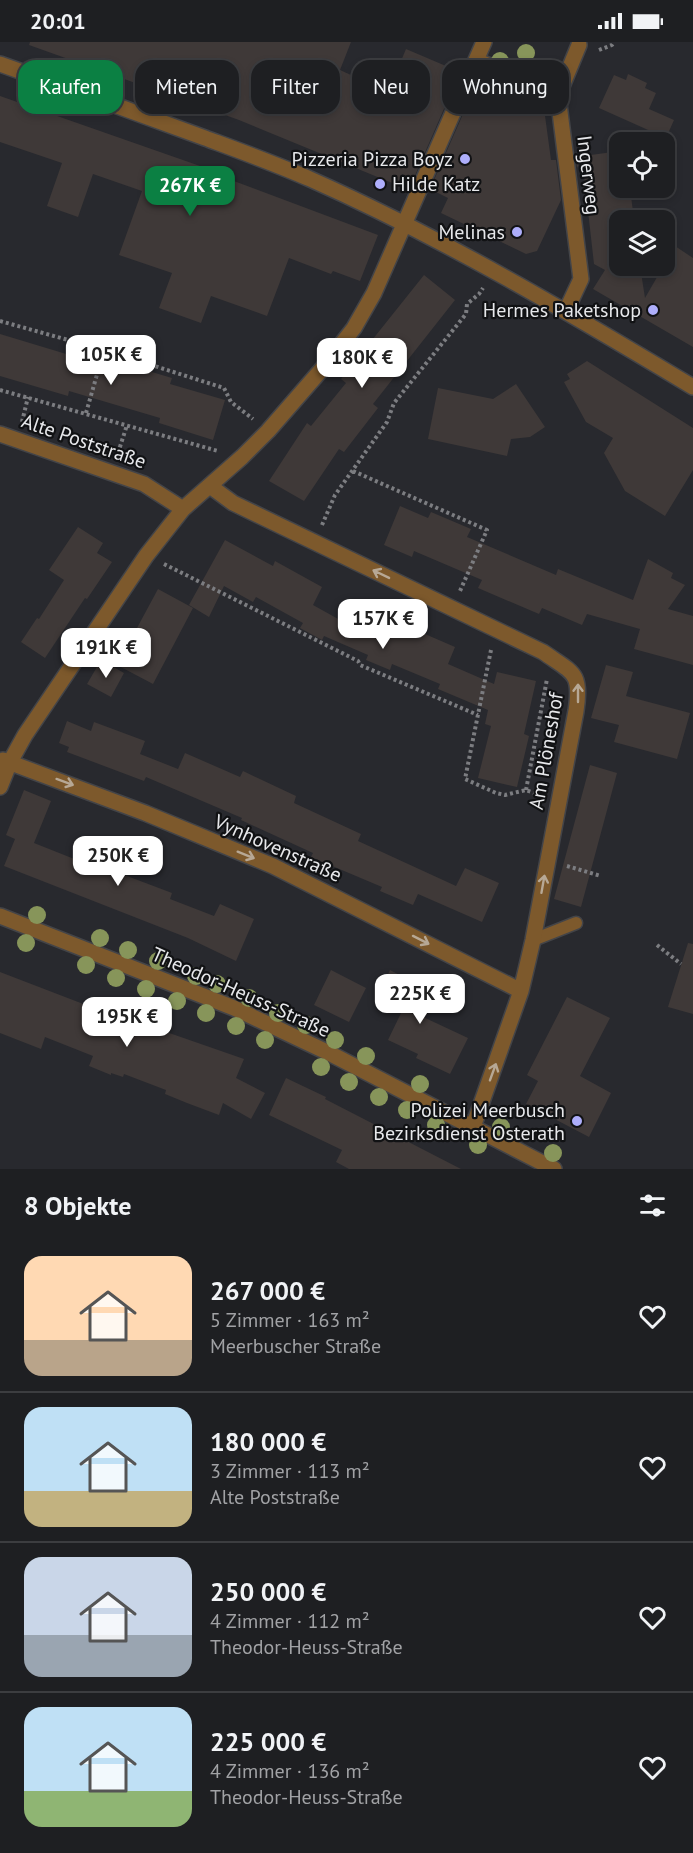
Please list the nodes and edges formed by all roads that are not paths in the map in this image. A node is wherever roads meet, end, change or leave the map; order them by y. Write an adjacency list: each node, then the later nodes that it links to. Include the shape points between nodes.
1 (484, 42): 3 (street)
2 (579, 45): 5 (street, Ingerweg)
3 (476, 60)
4 (0, 64): 8 (street, via 308,178)
5 (569, 69)
6 (453, 114): 8 (street)
7 (560, 114): 9 (street, Ingerweg, via 581,279)
8 (405, 224): 9 (street); 12 (street, via 354,328 268,431)
9 (566, 311): 10 (street)
10 (693, 387)
11 (0, 434): 13 (street, Alte Poststraße, via 144,483)
12 (210, 486): 13 (street); 18 (street, Am Plöneshof, one-way to 12, via 579,691 577,678 551,657 233,503)
13 (183, 509): 14 (street)
14 (5, 760): 15 (street); 19 (street, Vynhovenstraße, one-way to 19, via 273,866)
15 (0, 787)
16 (0, 916): 20 (street, Theodor-Heuss-Straße, via 234,1008)
17 (576, 923): 18 (lane)
18 (533, 940): 19 (street, Am Plöneshof)
19 (521, 991): 20 (street, Am Plöneshof, one-way to 19)
20 (473, 1127): 21 (street, Theodor-Heuss-Straße)
21 (554, 1169)

